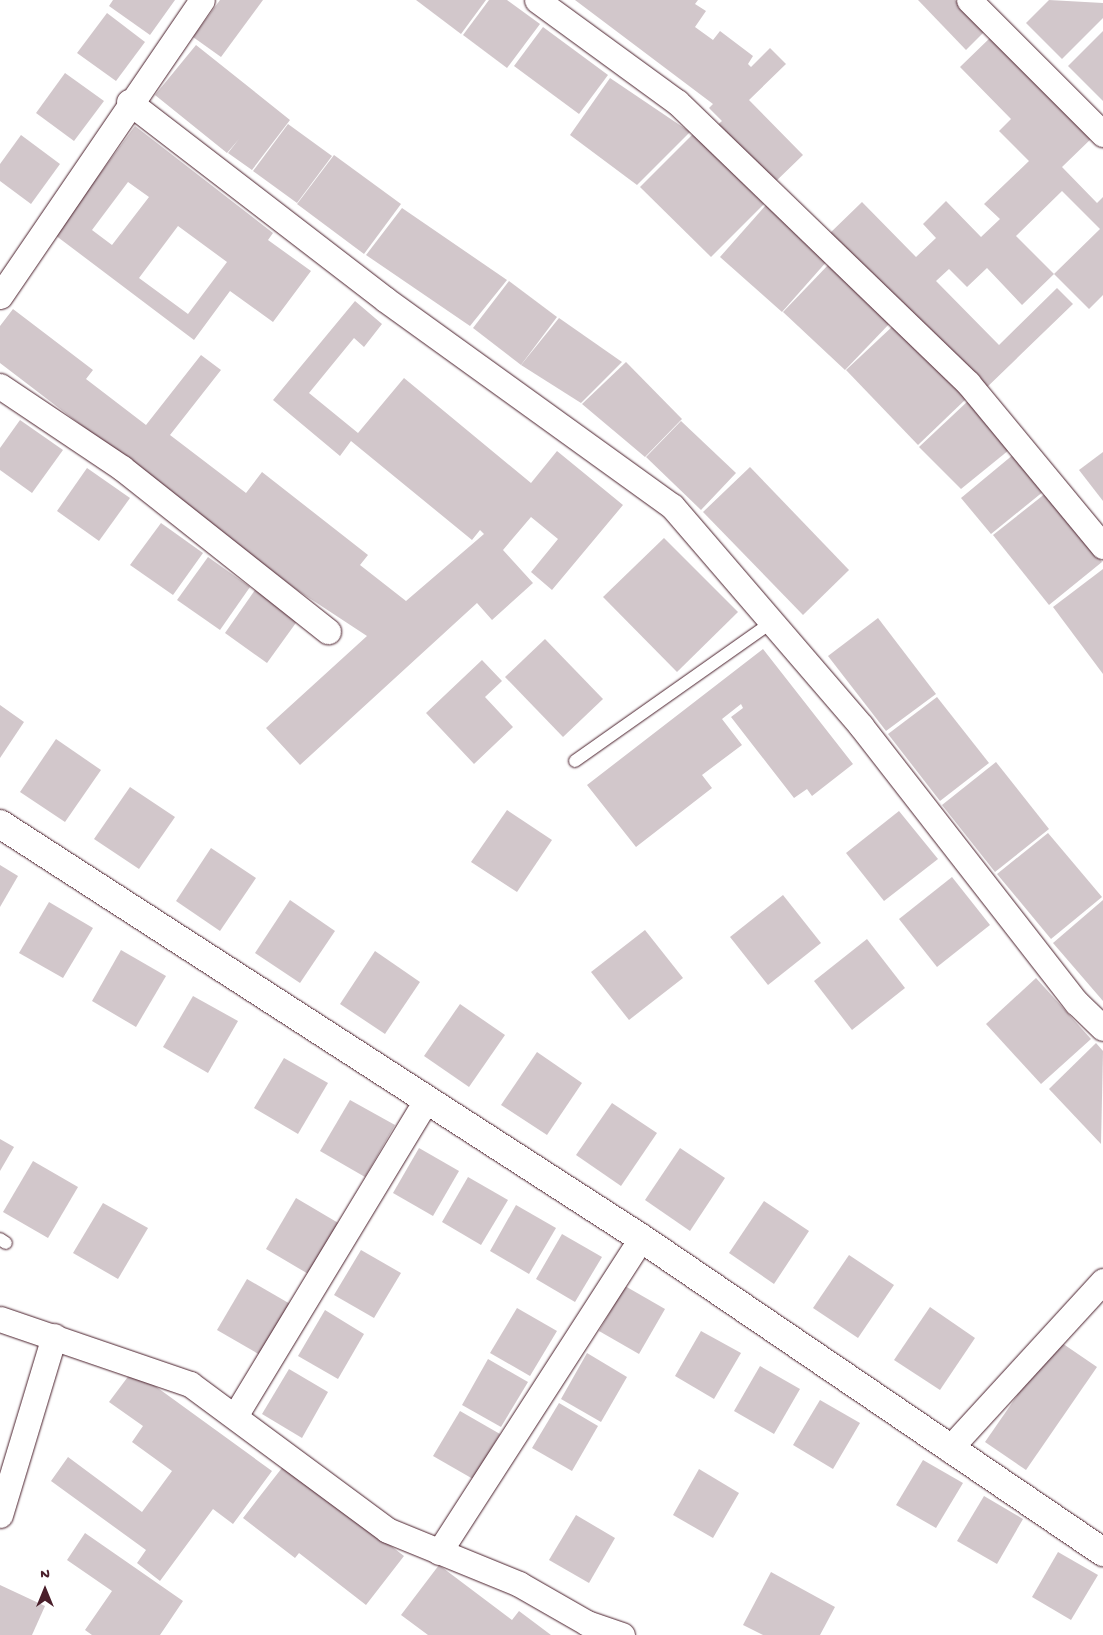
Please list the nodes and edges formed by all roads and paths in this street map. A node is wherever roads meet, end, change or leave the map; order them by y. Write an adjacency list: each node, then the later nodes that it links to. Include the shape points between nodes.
1 (202, 0): 4 (street)
2 (537, 0): 8 (street, via 677,102 968,383)
3 (969, 0): 5 (street)
4 (129, 102): 6 (street); 9 (street, via 386,300 672,506)
5 (1103, 134)
6 (0, 296)
7 (0, 386): 10 (street, via 122,468)
8 (1103, 546)
9 (772, 622): 11 (lane); 13 (street, via 861,726 1077,1003)
10 (328, 631)
11 (575, 761)
12 (0, 824): 14 (street)
13 (1103, 1028)
14 (425, 1102): 15 (street); 19 (street)
15 (641, 1238): 20 (street); 22 (street)
16 (1103, 1281): 20 (street)
17 (0, 1319): 18 (street)
18 (54, 1336): 19 (street, via 190,1384); 21 (street)
19 (235, 1416): 22 (street, via 387,1530)
20 (949, 1449): 23 (street)
21 (0, 1515)
22 (439, 1552): 24 (street, via 519,1584 587,1623)
23 (1103, 1552)
24 (622, 1635)

